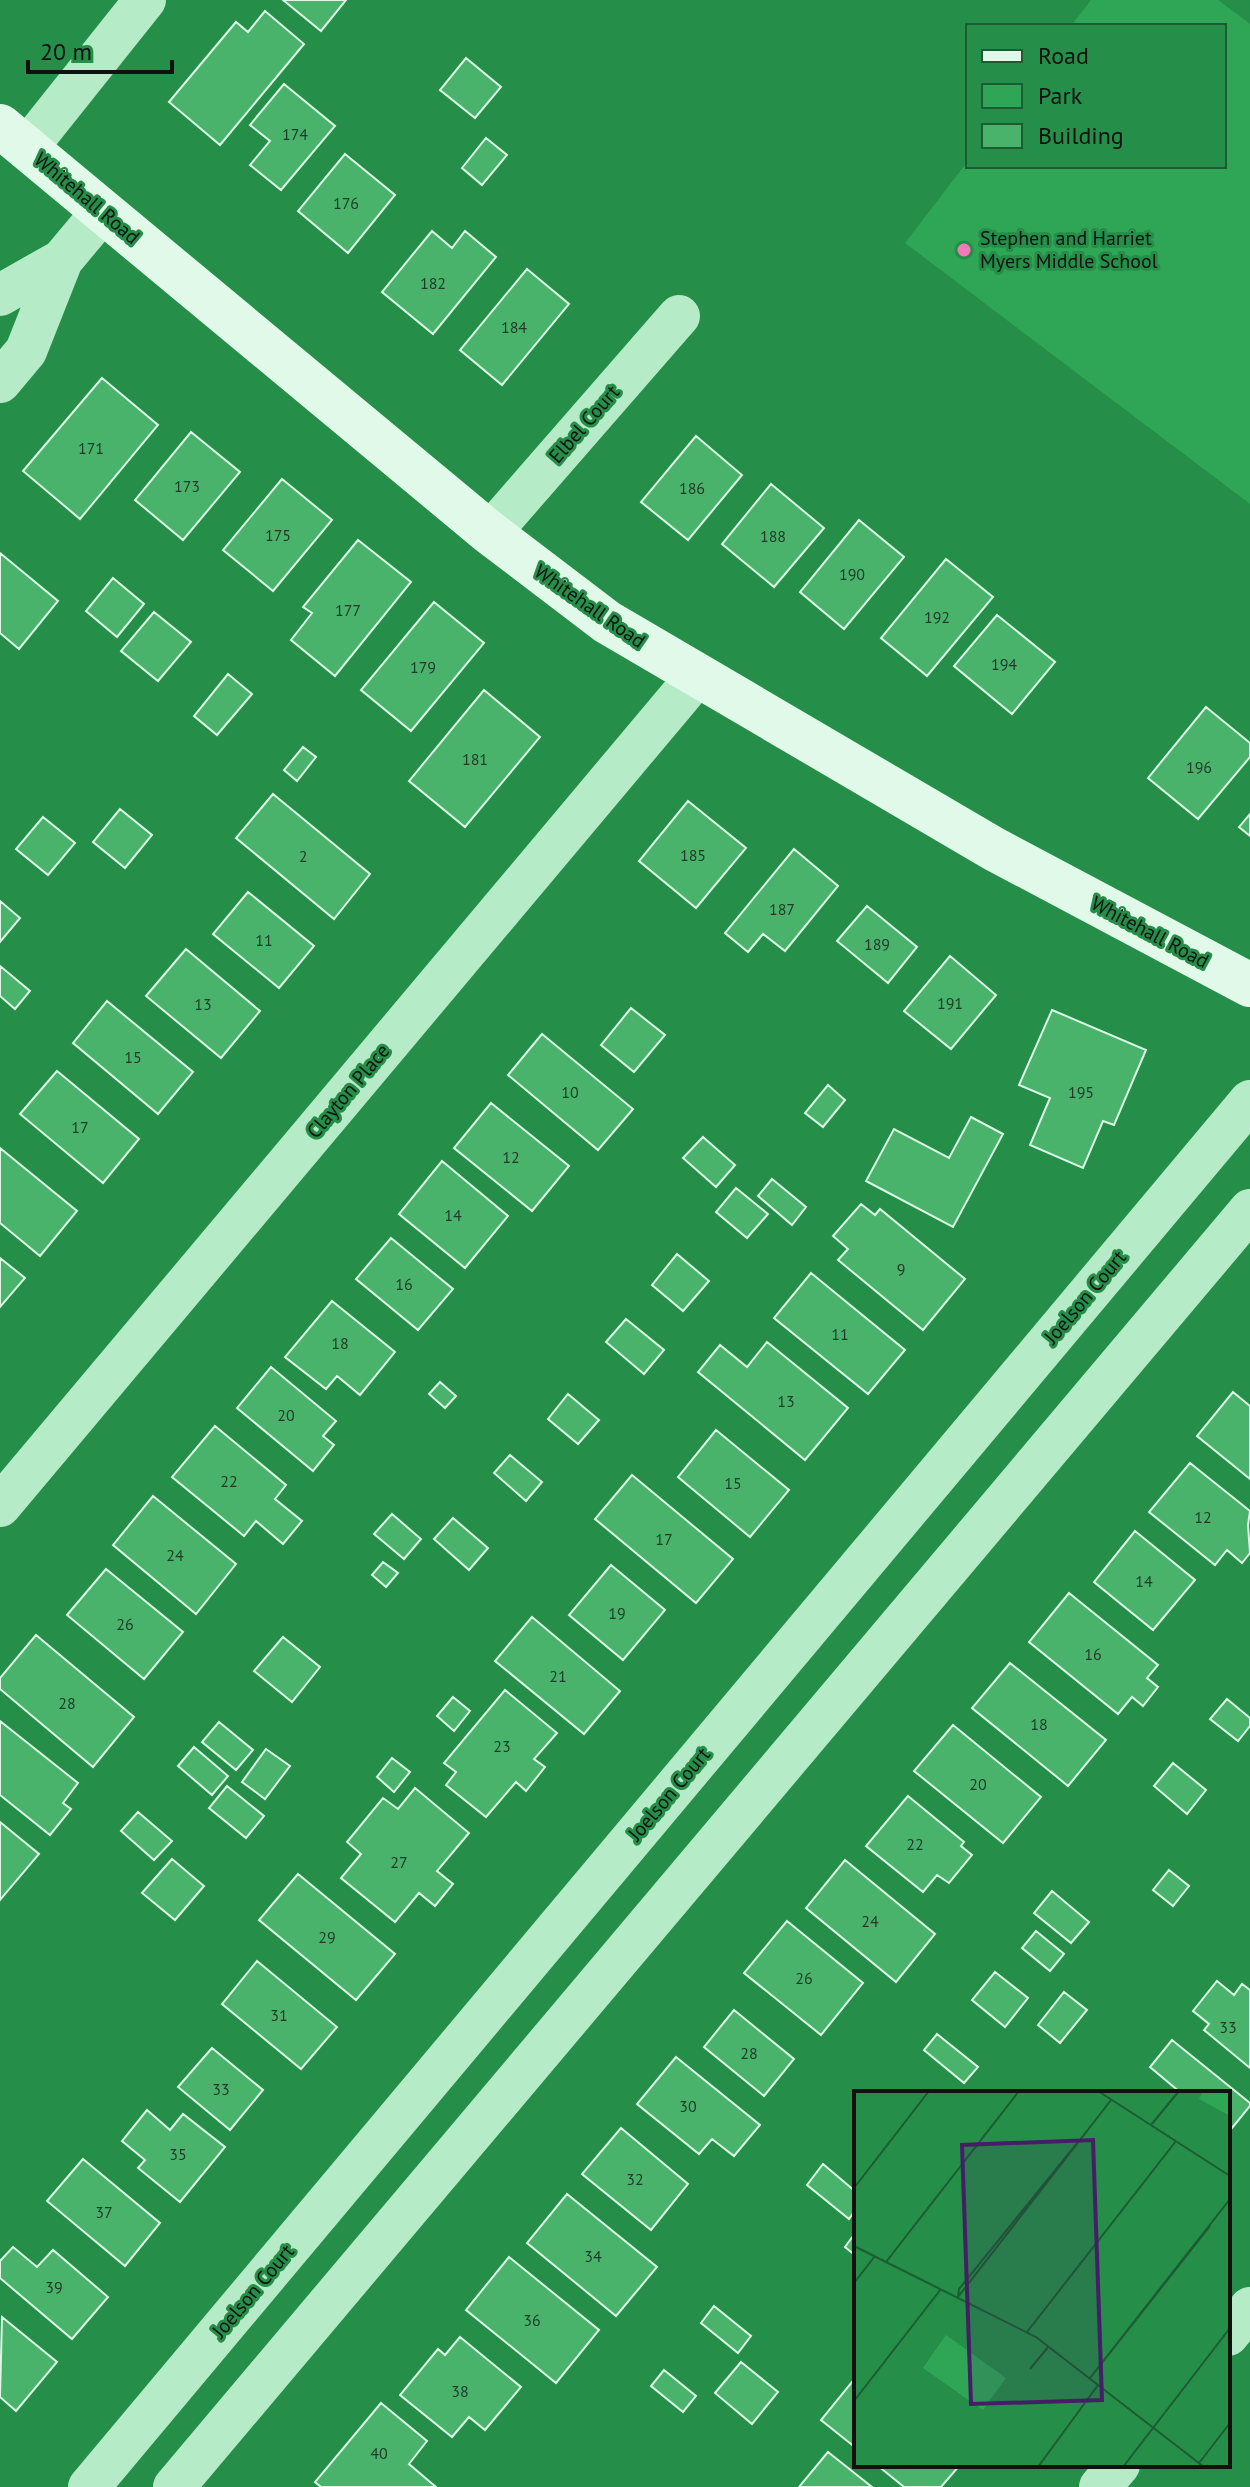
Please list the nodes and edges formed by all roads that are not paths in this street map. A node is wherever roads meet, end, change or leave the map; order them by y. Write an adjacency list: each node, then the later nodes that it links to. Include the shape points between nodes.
1 (145, 0): 2 (street)
2 (14, 137): 3 (street, Whitehall Road)
3 (103, 211): 4 (street); 8 (street, Whitehall Road)
4 (62, 260): 5 (street); 7 (street, via 26,351)
5 (0, 295)
6 (679, 316): 8 (street, Elbel Court)
7 (0, 382)
8 (490, 533): 9 (street, Whitehall Road, via 607,622)
9 (697, 676): 10 (street, Whitehall Road, via 994,849); 15 (street, Clayton Place)
10 (1250, 985)
11 (1250, 1101): 13 (street, Joelson Court)
12 (1250, 1210): 14 (street)
13 (965, 1440): 14 (street); 16 (street, Joelson Court)
14 (1018, 1485): 17 (street)
15 (0, 1506)
16 (673, 1789): 17 (street); 18 (street, Joelson Court)
17 (725, 1832): 19 (street)
18 (356, 2168): 19 (street); 23 (street, Joelson Court)
19 (408, 2210): 24 (street)
20 (1250, 2308): 21 (street)
21 (1230, 2333)
22 (1117, 2467): 25 (street)
23 (89, 2487)
24 (174, 2487)
25 (1100, 2487)

